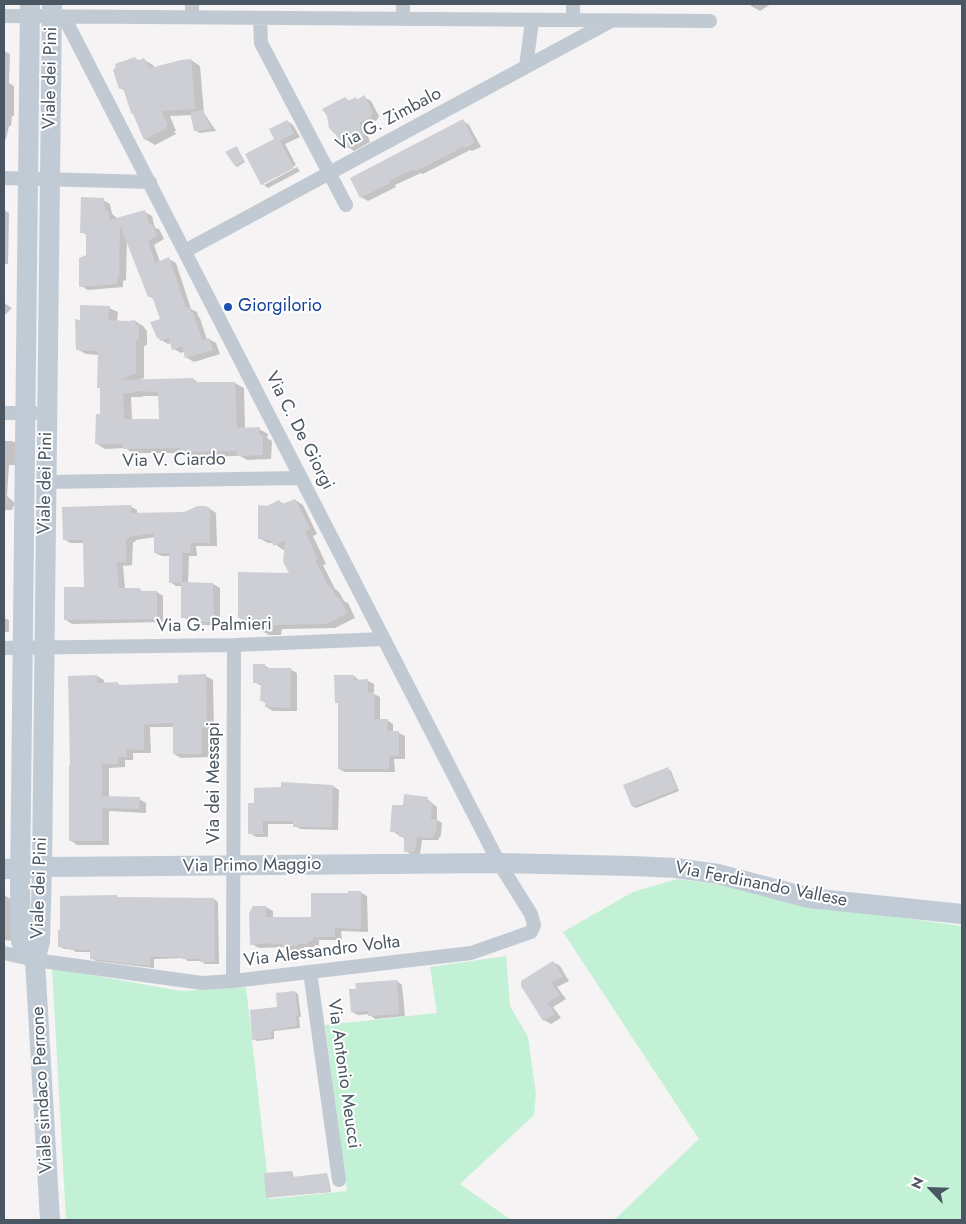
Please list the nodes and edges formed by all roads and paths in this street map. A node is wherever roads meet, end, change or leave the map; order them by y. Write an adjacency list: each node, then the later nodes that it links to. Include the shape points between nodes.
1 (403, 4): 8 (street)
2 (573, 4): 9 (street)
3 (30, 10): 5 (street); 6 (street); 17 (street, Viale dei Pini)
4 (192, 11): 5 (street); 7 (street)
5 (56, 12): 16 (street, Viale dei Pini); 18 (street, Via C. De Giorgi)
6 (4, 16)
7 (260, 18): 8 (street); 14 (street, via 261,44)
8 (403, 19): 10 (street)
9 (573, 20): 10 (street); 12 (street)
10 (532, 21): 13 (street)
11 (710, 21): 12 (street)
12 (610, 22): 13 (street, Via G. Zimbalo)
13 (526, 67): 14 (street, Via G. Zimbalo)
14 (329, 173): 19 (street); 20 (street, Via G. Zimbalo)
15 (4, 178): 17 (street)
16 (50, 178): 17 (street); 18 (street); 23 (street, Viale dei Pini)
17 (28, 179): 22 (street, Viale dei Pini)
18 (150, 182): 20 (street, Via C. De Giorgi)
19 (346, 205)
20 (185, 251): 24 (street, Via C. De Giorgi)
21 (4, 413): 22 (street)
22 (26, 413): 23 (street); 28 (street, Viale dei Pini)
23 (47, 413): 25 (street, Viale dei Pini)
24 (301, 478): 25 (street, Via V. Ciardo); 26 (street, Via C. De Giorgi)
25 (46, 482): 29 (street, Viale dei Pini)
26 (384, 639): 27 (street, Via G. Palmieri); 30 (street, Via C. De Giorgi)
27 (234, 645): 29 (street, Via G. Palmieri); 31 (street, Via dei Messapi)
28 (13, 648): 29 (street, Via G. Palmieri); 33 (street, Viale dei Pini)
29 (44, 648): 32 (street, Viale dei Pini)
30 (499, 863): 31 (street, Via Primo Maggio); 34 (street, Via Ferdinando Vallese, via 676,868 718,874 809,898); 37 (street, Via Alessandro Volta, via 531,914 532,932 471,953)
31 (233, 866): 32 (street, Via Primo Maggio); 38 (street, Via dei Messapi)
32 (42, 868): 33 (street, Via Primo Maggio); 36 (street, Viale dei Pini, via 40,942)
33 (12, 869): 36 (street, Viale dei Pini, via 21,942)
34 (962, 914)
35 (4, 953): 36 (street, Via Alessandro Volta)
36 (35, 960): 38 (street, Via Alessandro Volta, via 202,983); 40 (street, Viale sindaco Perrone)
37 (310, 972): 38 (street, Via Alessandro Volta); 39 (street, Via Antonio Meucci)
38 (233, 981)
39 (339, 1180)
40 (50, 1220)

